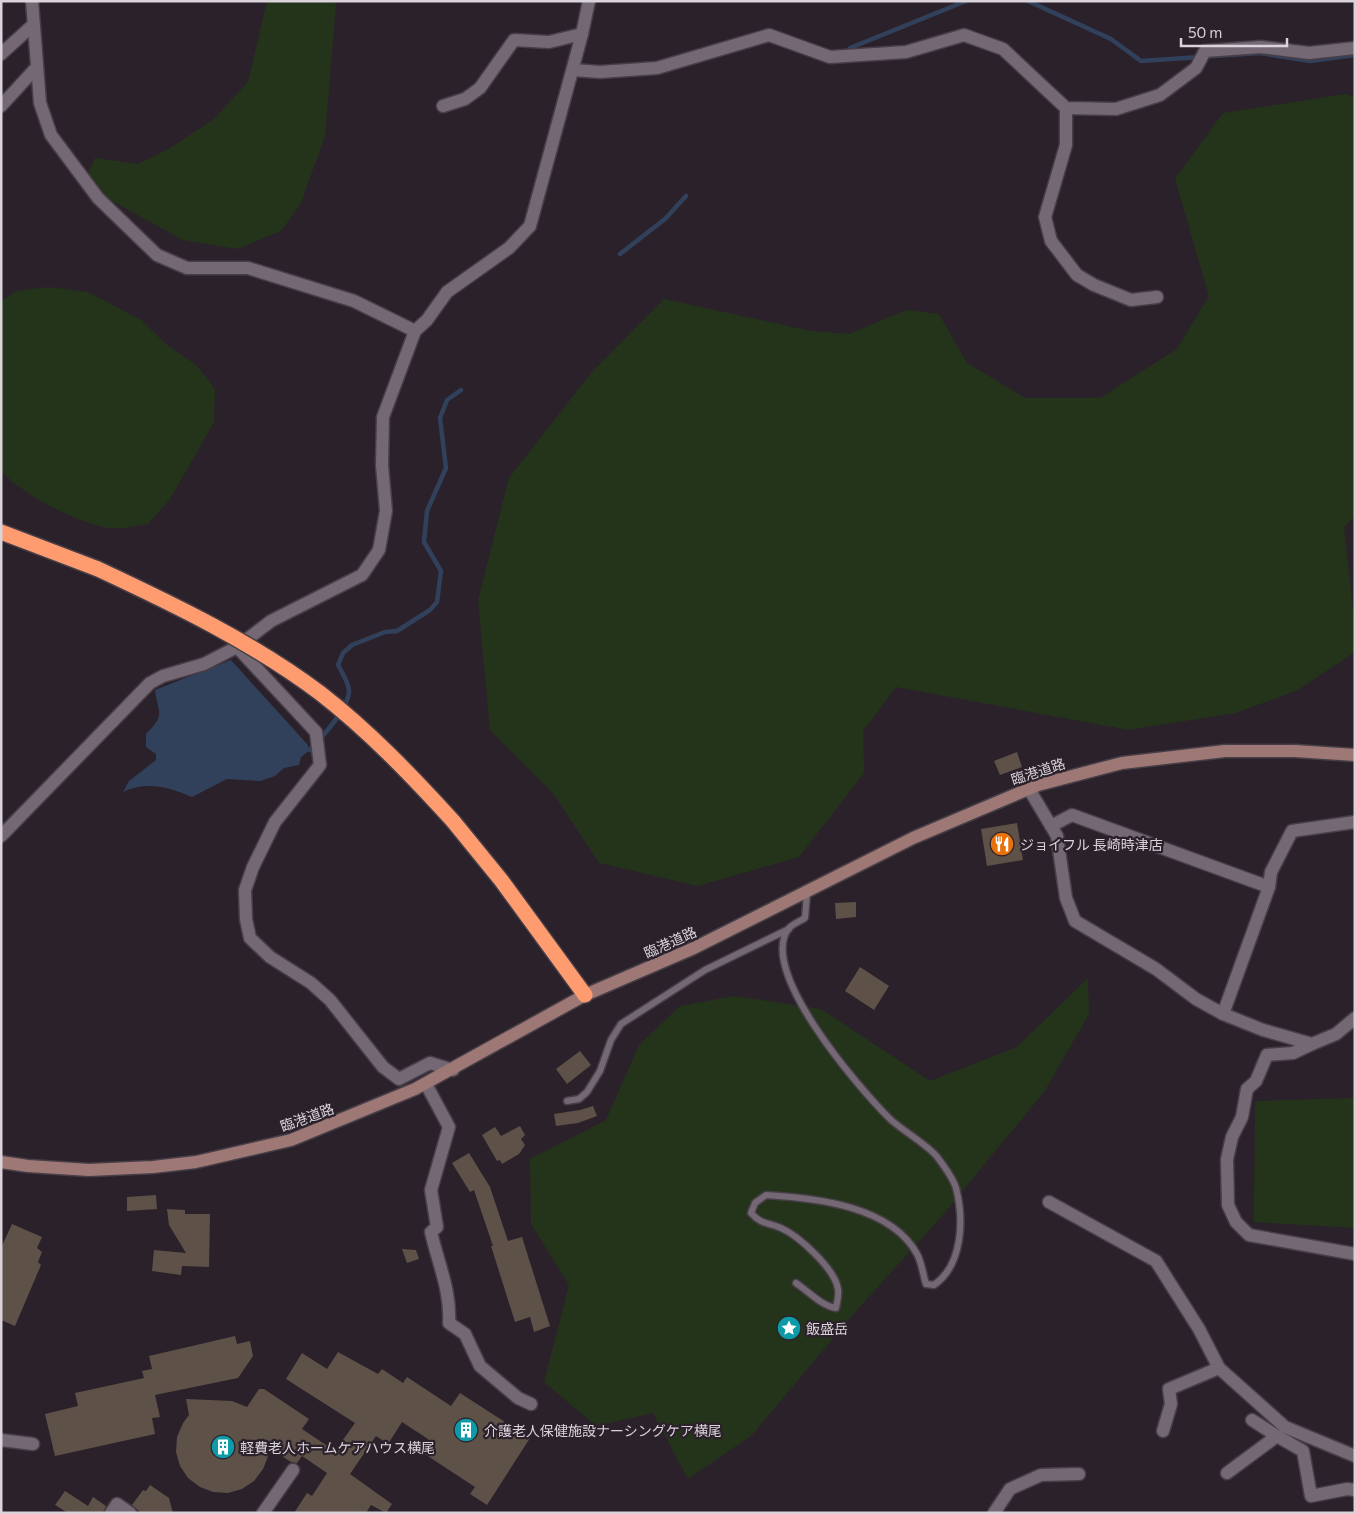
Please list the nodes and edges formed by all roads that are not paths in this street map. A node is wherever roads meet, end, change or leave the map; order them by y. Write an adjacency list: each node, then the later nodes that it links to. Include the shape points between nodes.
1 (32, 1): 3 (street)
2 (589, 1): 4 (street)
3 (33, 25): 6 (street); 7 (street)
4 (582, 34): 8 (street); 10 (street, via 549,42 514,40 480,88 465,99)
5 (1355, 48): 11 (street, via 1309,53 1261,47 1205,51 1196,68 1160,95 1116,109)
6 (1, 54)
7 (36, 68): 9 (street); 13 (street, via 40,103 51,135 98,198 157,255 187,268 248,268 354,301)
8 (572, 70): 11 (street, via 600,72 657,68 769,35 830,57 906,52 964,35 1002,49); 13 (street, via 530,226 510,248 446,292)
9 (1, 106)
10 (442, 106)
11 (1066, 108): 12 (street, via 1066,145 1045,217 1051,241 1077,274 1094,285 1131,300)
12 (1157, 297)
13 (416, 330): 15 (street, via 383,417 382,465 386,511 379,550 362,575 271,622)
14 (1, 532): 24 (highway, bridge, via 98,569 212,624 267,656 320,693 406,769 454,821)
15 (237, 647): 20 (street, via 204,664 150,682); 28 (street, via 316,732 320,752 320,764 275,822 253,867 245,890 250,938 270,957 311,983 330,1000 383,1067 399,1079 430,1063)
16 (1355, 755): 17 (street, 臨港道路, via 1225,751 1122,763)
17 (1029, 789): 19 (street); 22 (street, 臨港道路, via 913,838)
18 (1355, 822): 21 (street, via 1292,831 1272,872)
19 (1051, 826): 21 (street, via 1072,815); 25 (street, via 1057,836 1066,898 1075,921 1099,933)
20 (1, 836)
21 (1269, 887): 25 (street)
22 (806, 893): 23 (lane, via 805,918); 24 (street, 臨港道路, via 694,948)
23 (789, 928): 30 (lane, via 705,970 621,1024 588,1092 580,1099); 34 (lane, via 783,946 785,963 794,990 824,1042 890,1119 937,1156 955,1186 959,1211 959,1238 954,1260 934,1285 926,1284 918,1255 898,1229 878,1218 838,1204 766,1195 755,1204 751,1213 760,1223 782,1228 809,1248 830,1271 838,1289 836,1308 826,1307)
24 (585, 995): 28 (street, 臨港道路)
25 (1223, 1014): 27 (street)
26 (1355, 1018): 27 (street, via 1336,1034)
27 (1312, 1044): 33 (street, via 1293,1054 1267,1055 1256,1081 1247,1089 1242,1117 1232,1137 1227,1158 1228,1205 1236,1222 1249,1236)
28 (453, 1070): 29 (street, 臨港道路)
29 (426, 1084): 31 (street, 臨港道路, via 291,1140 196,1162 89,1170); 36 (street, via 449,1127 431,1190 437,1227 430,1232 438,1264 446,1280 449,1323 465,1334 480,1366 518,1398)
30 (567, 1101)
31 (1, 1162)
32 (1049, 1202): 35 (street, via 1156,1260)
33 (1355, 1254)
34 (796, 1284)
35 (1219, 1368): 38 (street, via 1169,1389 1171,1404); 42 (street, via 1285,1427)
36 (531, 1404)
37 (1252, 1420): 39 (street)
38 (1163, 1431)
39 (1277, 1436): 44 (street); 46 (street, via 1303,1451 1311,1496)
40 (1, 1440): 41 (street)
41 (33, 1444)
42 (1355, 1456)
43 (292, 1470): 49 (street)
44 (1227, 1473)
45 (1079, 1474): 50 (street, via 1041,1475 1010,1489)
46 (1355, 1490)
47 (111, 1513): 48 (street, via 117,1504)
48 (130, 1513)
49 (263, 1513)
50 (994, 1513)

